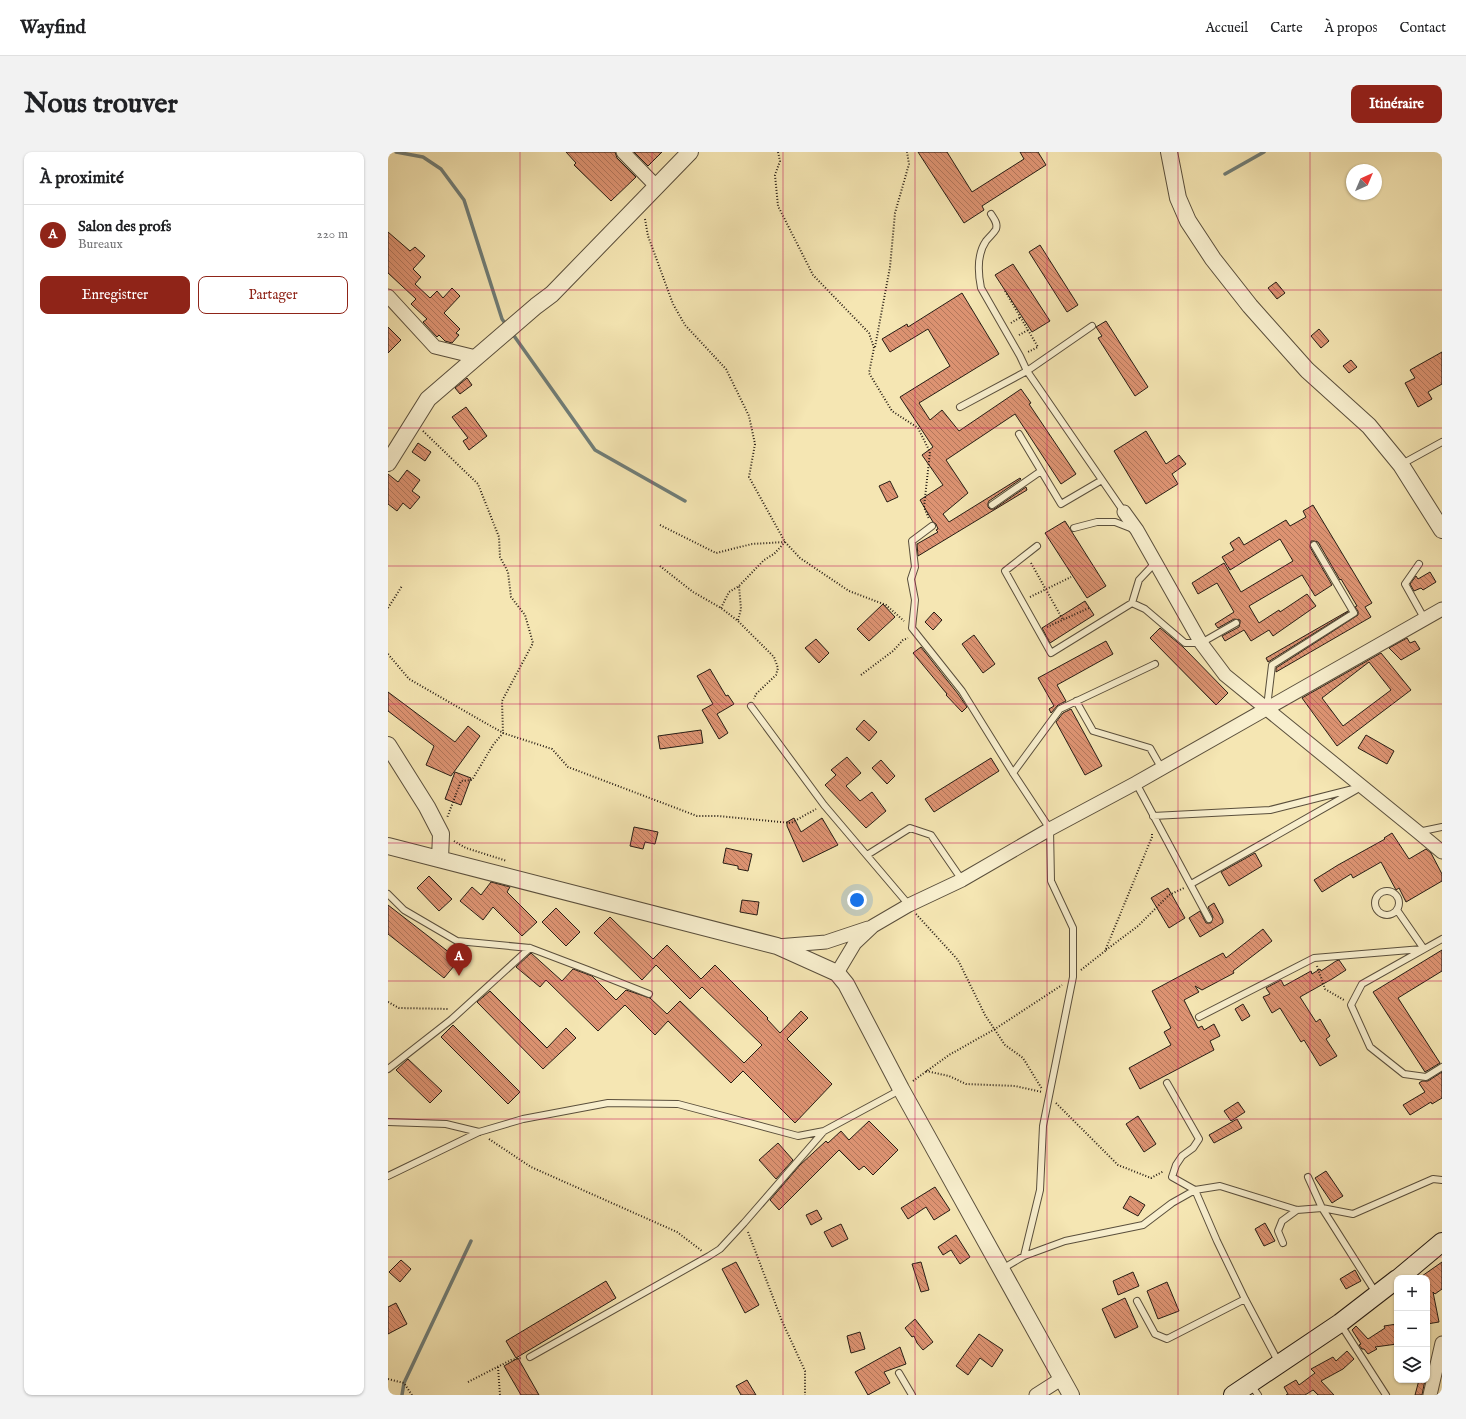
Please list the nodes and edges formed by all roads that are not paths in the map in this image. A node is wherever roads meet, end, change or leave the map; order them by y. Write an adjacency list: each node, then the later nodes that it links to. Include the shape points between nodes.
1 (623, 152): 4 (street)
2 (690, 152): 4 (street)
3 (1169, 152): 14 (street, via 1178,198 1188,221 1213,259 1250,306 1307,370 1369,426)
4 (657, 187): 8 (street, via 552,294)
5 (991, 214): 9 (lane, via 997,223 996,230 985,242 980,255 981,288)
6 (388, 296): 8 (street, via 435,347)
7 (1092, 326): 9 (lane)
8 (476, 357): 13 (street, via 428,399)
9 (1027, 371): 10 (lane); 16 (lane)
10 (960, 407)
11 (1019, 434): 15 (lane)
12 (1442, 442): 14 (lane)
13 (388, 463)
14 (1400, 465): 22 (street)
15 (1041, 471): 16 (lane, via 1061,504); 17 (lane)
16 (1102, 480): 18 (lane)
17 (992, 505)
18 (1124, 512): 21 (street)
19 (932, 526): 38 (lane, via 912,541 915,567 911,578 915,600 912,628 962,691)
20 (1074, 528): 21 (lane, via 1097,522 1115,522)
21 (1136, 530): 25 (street)
22 (1442, 530)
23 (1314, 545): 35 (lane, via 1354,613 1272,665)
24 (1037, 546): 27 (lane, via 1005,571 1051,653)
25 (1155, 564): 27 (lane, via 1139,580); 31 (street)
26 (1419, 564): 29 (lane, via 1405,584)
27 (1132, 603): 31 (lane, via 1145,609 1185,643)
28 (1442, 609): 29 (street)
29 (1424, 618): 35 (street)
30 (1236, 623): 31 (lane)
31 (1201, 643): 35 (street, via 1225,675)
32 (1155, 664): 33 (lane)
33 (1076, 701): 37 (lane, via 1093,731 1150,748); 38 (lane, via 1060,709)
34 (751, 706): 47 (lane, via 824,805)
35 (1267, 709): 37 (street); 40 (street)
36 (388, 745): 48 (street, via 441,834)
37 (1162, 769): 39 (street)
38 (1013, 773): 43 (lane)
39 (1136, 784): 41 (lane); 43 (street)
40 (1363, 786): 41 (lane, via 1270,810); 44 (street); 50 (lane)
41 (1154, 816): 50 (lane)
42 (1442, 827): 44 (lane)
43 (1050, 829): 49 (street); 78 (lane, via 1051,881 1074,928 1073,977 1043,1126 1040,1190)
44 (1418, 832): 46 (street)
45 (388, 846): 48 (street)
46 (1442, 852)
47 (866, 855): 49 (lane, via 910,828 931,835); 52 (lane)
48 (440, 859): 57 (street)
49 (962, 880): 52 (street)
50 (1191, 884): 54 (lane)
51 (388, 894): 58 (lane, via 404,910 457,941)
52 (909, 905): 55 (street)
53 (1397, 910): 53 (lane, via 1400,902 1396,894 1388,890 1380,892 1375,899 1376,908 1382,914 1390,915); 59 (lane)
54 (1209, 919)
55 (873, 926): 57 (street, via 826,942); 60 (street, via 855,943)
56 (1442, 939): 59 (lane)
57 (777, 946): 60 (street)
58 (530, 948): 61 (lane); 64 (lane, via 452,1019)
59 (1424, 949): 62 (lane, via 1314,958); 63 (lane, via 1362,984 1351,1005 1370,1047 1404,1074 1426,1077)
60 (837, 972): 66 (street, via 846,984)
61 (649, 994)
62 (1199, 1017)
63 (1442, 1067)
64 (388, 1069)
65 (1167, 1083): 73 (lane, via 1199,1139 1193,1148 1182,1156 1172,1177)
66 (901, 1089): 68 (lane); 79 (street)
67 (388, 1122): 69 (lane, via 446,1124)
68 (824, 1131): 69 (lane, via 798,1136 678,1104 608,1102 523,1119); 87 (lane, via 720,1249)
69 (479, 1132): 70 (lane)
70 (388, 1176)
71 (1308, 1177): 74 (lane)
72 (1442, 1180): 74 (lane, via 1433,1179 1353,1214)
73 (1195, 1190): 75 (lane, via 1220,1186); 78 (lane, via 1143,1225 1064,1241); 83 (lane)
74 (1322, 1208): 75 (lane); 82 (lane)
75 (1297, 1210): 76 (lane, via 1282,1221 1278,1231)
76 (1283, 1242)
77 (1442, 1242): 80 (main road)
78 (1024, 1256): 79 (lane)
79 (1001, 1270): 90 (street)
80 (1403, 1275)
81 (1394, 1282): 82 (main road)
82 (1378, 1295): 85 (main road)
83 (1245, 1299): 84 (lane, via 1167,1339 1154,1334); 88 (lane)
84 (1137, 1300)
85 (1340, 1323): 88 (main road); 96 (lane)
86 (1442, 1343): 97 (street)
87 (530, 1357)
88 (1280, 1364): 91 (main road)
89 (899, 1373): 92 (lane)
90 (1061, 1379): 93 (street); 94 (street)
91 (1254, 1389): 95 (main road)
92 (912, 1395)
93 (1036, 1395)
94 (1071, 1395)
95 (1233, 1395)
96 (1386, 1395)
97 (1430, 1395)

